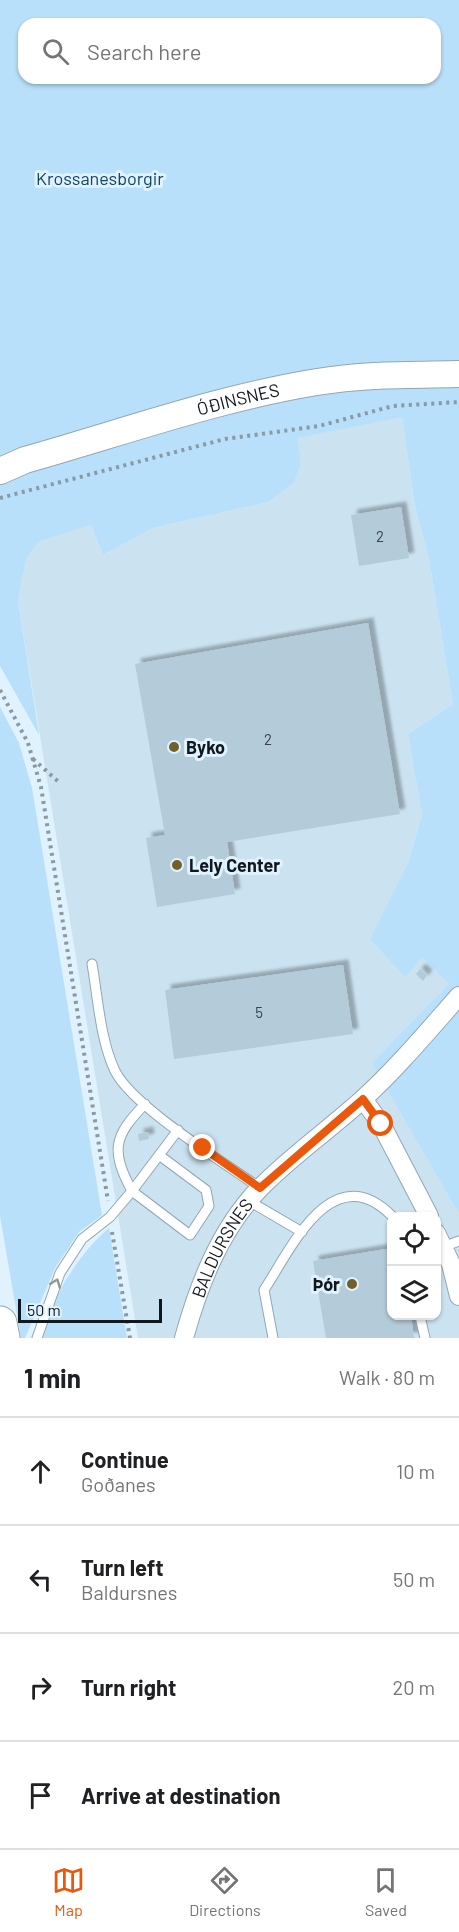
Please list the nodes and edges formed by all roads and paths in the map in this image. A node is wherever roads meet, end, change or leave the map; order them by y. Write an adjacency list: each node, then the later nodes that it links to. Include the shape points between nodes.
1 (459, 374): 3 (street, ÓÐINSNES, via 374,375 316,382)
2 (459, 402): 5 (path, via 393,406 319,426 225,439)
3 (12, 460): 4 (street, ÓÐINSNES)
4 (0, 471)
5 (0, 498)
6 (0, 690): 7 (path)
7 (33, 758): 8 (path); 19 (path, via 41,787)
8 (61, 784)
9 (92, 964): 12 (lane, via 111,1060 122,1082)
10 (459, 996): 11 (street, BALDURSNES)
11 (363, 1099): 16 (street, BALDURSNES); 18 (street, via 381,1124)
12 (145, 1104): 13 (lane); 15 (lane, via 118,1137 120,1163)
13 (178, 1130): 14 (lane); 16 (lane)
14 (159, 1155): 15 (lane); 15 (lane, via 206,1190 209,1206 190,1235)
15 (132, 1191): 19 (lane)
16 (255, 1195): 20 (lane); 28 (street, BALDURSNES, via 218,1247 198,1288)
17 (388, 1212): 20 (lane, via 368,1201 337,1200 316,1212)
18 (427, 1212)
19 (110, 1217): 26 (lane, one-way to 19, via 60,1274 82,1239); 27 (path)
20 (302, 1232): 29 (lane, via 264,1290)
21 (446, 1240): 22 (street)
22 (459, 1296)
23 (421, 1320): 30 (lane)
24 (0, 1323): 25 (highway)
25 (3, 1338)
26 (37, 1338)
27 (129, 1338)
28 (184, 1338)
29 (273, 1338)
30 (425, 1338)

